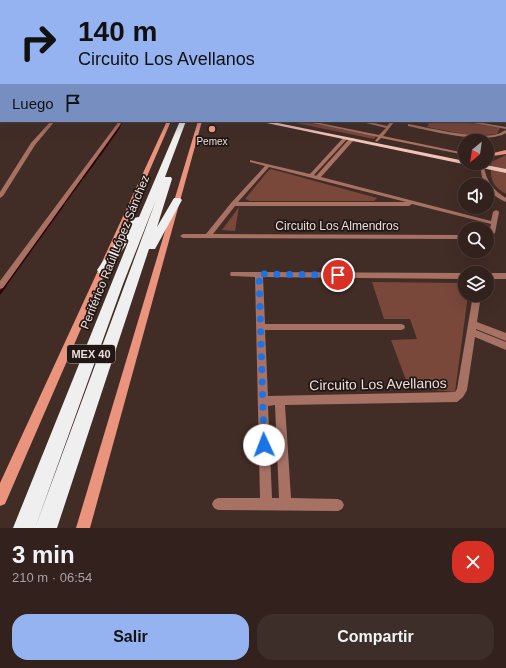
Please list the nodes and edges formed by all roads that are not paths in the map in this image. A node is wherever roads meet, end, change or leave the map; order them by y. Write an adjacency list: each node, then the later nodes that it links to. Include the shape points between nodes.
1 (52, 122): 35 (street, via 33,144)
2 (120, 122): 54 (street)
3 (169, 122): 47 (main road)
4 (183, 122): 34 (highway, Periférico Raúl López Sánchez / MEX 40)
5 (189, 122): 34 (highway, Periférico Raúl López Sánchez / MEX 40)
6 (200, 122): 36 (main road)
7 (277, 122): 17 (main road); 18 (main road)
8 (308, 122): 18 (street)
9 (365, 122): 14 (street)
10 (392, 122): 14 (street)
11 (427, 122): 15 (street)
12 (469, 122): 16 (street)
13 (409, 125): 15 (street)
14 (388, 127): 18 (street)
15 (424, 128): 16 (street, via 475,137 498,136)
16 (506, 130)
17 (349, 139): 24 (main road); 26 (street); 28 (street)
18 (379, 139): 20 (street); 22 (main road)
19 (506, 152): 21 (main road)
20 (458, 153)
21 (494, 155)
22 (458, 157)
23 (252, 161): 25 (street, Circuito Los Almendros)
24 (458, 162)
25 (268, 165): 33 (street, Circuito Los Almendros); 39 (street)
26 (321, 166): 28 (street); 33 (street)
27 (494, 166): 30 (main road)
28 (327, 167): 33 (street)
29 (494, 167): 32 (main road)
30 (506, 168)
31 (483, 170): 37 (street, via 486,183)
32 (506, 171)
33 (314, 177): 40 (street, Circuito Los Almendros)
34 (164, 180): 38 (highway, Periférico Raúl López Sánchez / MEX 40); 53 (highway, Periférico Raúl López Sánchez / MEX 40)
35 (0, 194)
36 (177, 200): 53 (highway); 70 (main road)
37 (506, 200)
38 (149, 203): 47 (highway); 68 (highway, Periférico Raúl López Sánchez / MEX 40)
39 (233, 204): 40 (street, Circuito Los Almendros); 45 (street)
40 (419, 204): 42 (street, Circuito Los Almendros)
41 (496, 212): 43 (street)
42 (489, 222)
43 (493, 222)
44 (183, 236): 45 (street, Circuito Los Almendros)
45 (208, 236): 46 (street, Circuito Los Almendros)
46 (458, 237)
47 (103, 270): 63 (main road)
48 (234, 274): 49 (street)
49 (259, 274): 50 (street); 56 (street)
50 (458, 276)
51 (494, 276): 52 (street)
52 (506, 276)
53 (134, 277): 69 (highway, Periférico Raúl López Sánchez / MEX 40)
54 (0, 286)
55 (476, 302): 58 (street, Circuito Los Avellanos)
56 (261, 327): 57 (street); 62 (street)
57 (401, 327)
58 (472, 328): 59 (street); 60 (street); 61 (street, Circuito Los Avellanos, via 462,390 457,397)
59 (506, 337)
60 (506, 346)
61 (280, 400): 62 (street, Circuito Los Avellanos); 66 (street)
62 (263, 401): 65 (street)
63 (0, 499)
64 (218, 504): 65 (street)
65 (266, 505): 66 (street)
66 (285, 505): 67 (street)
67 (338, 505)
68 (24, 528)
69 (46, 528)
70 (83, 528)

